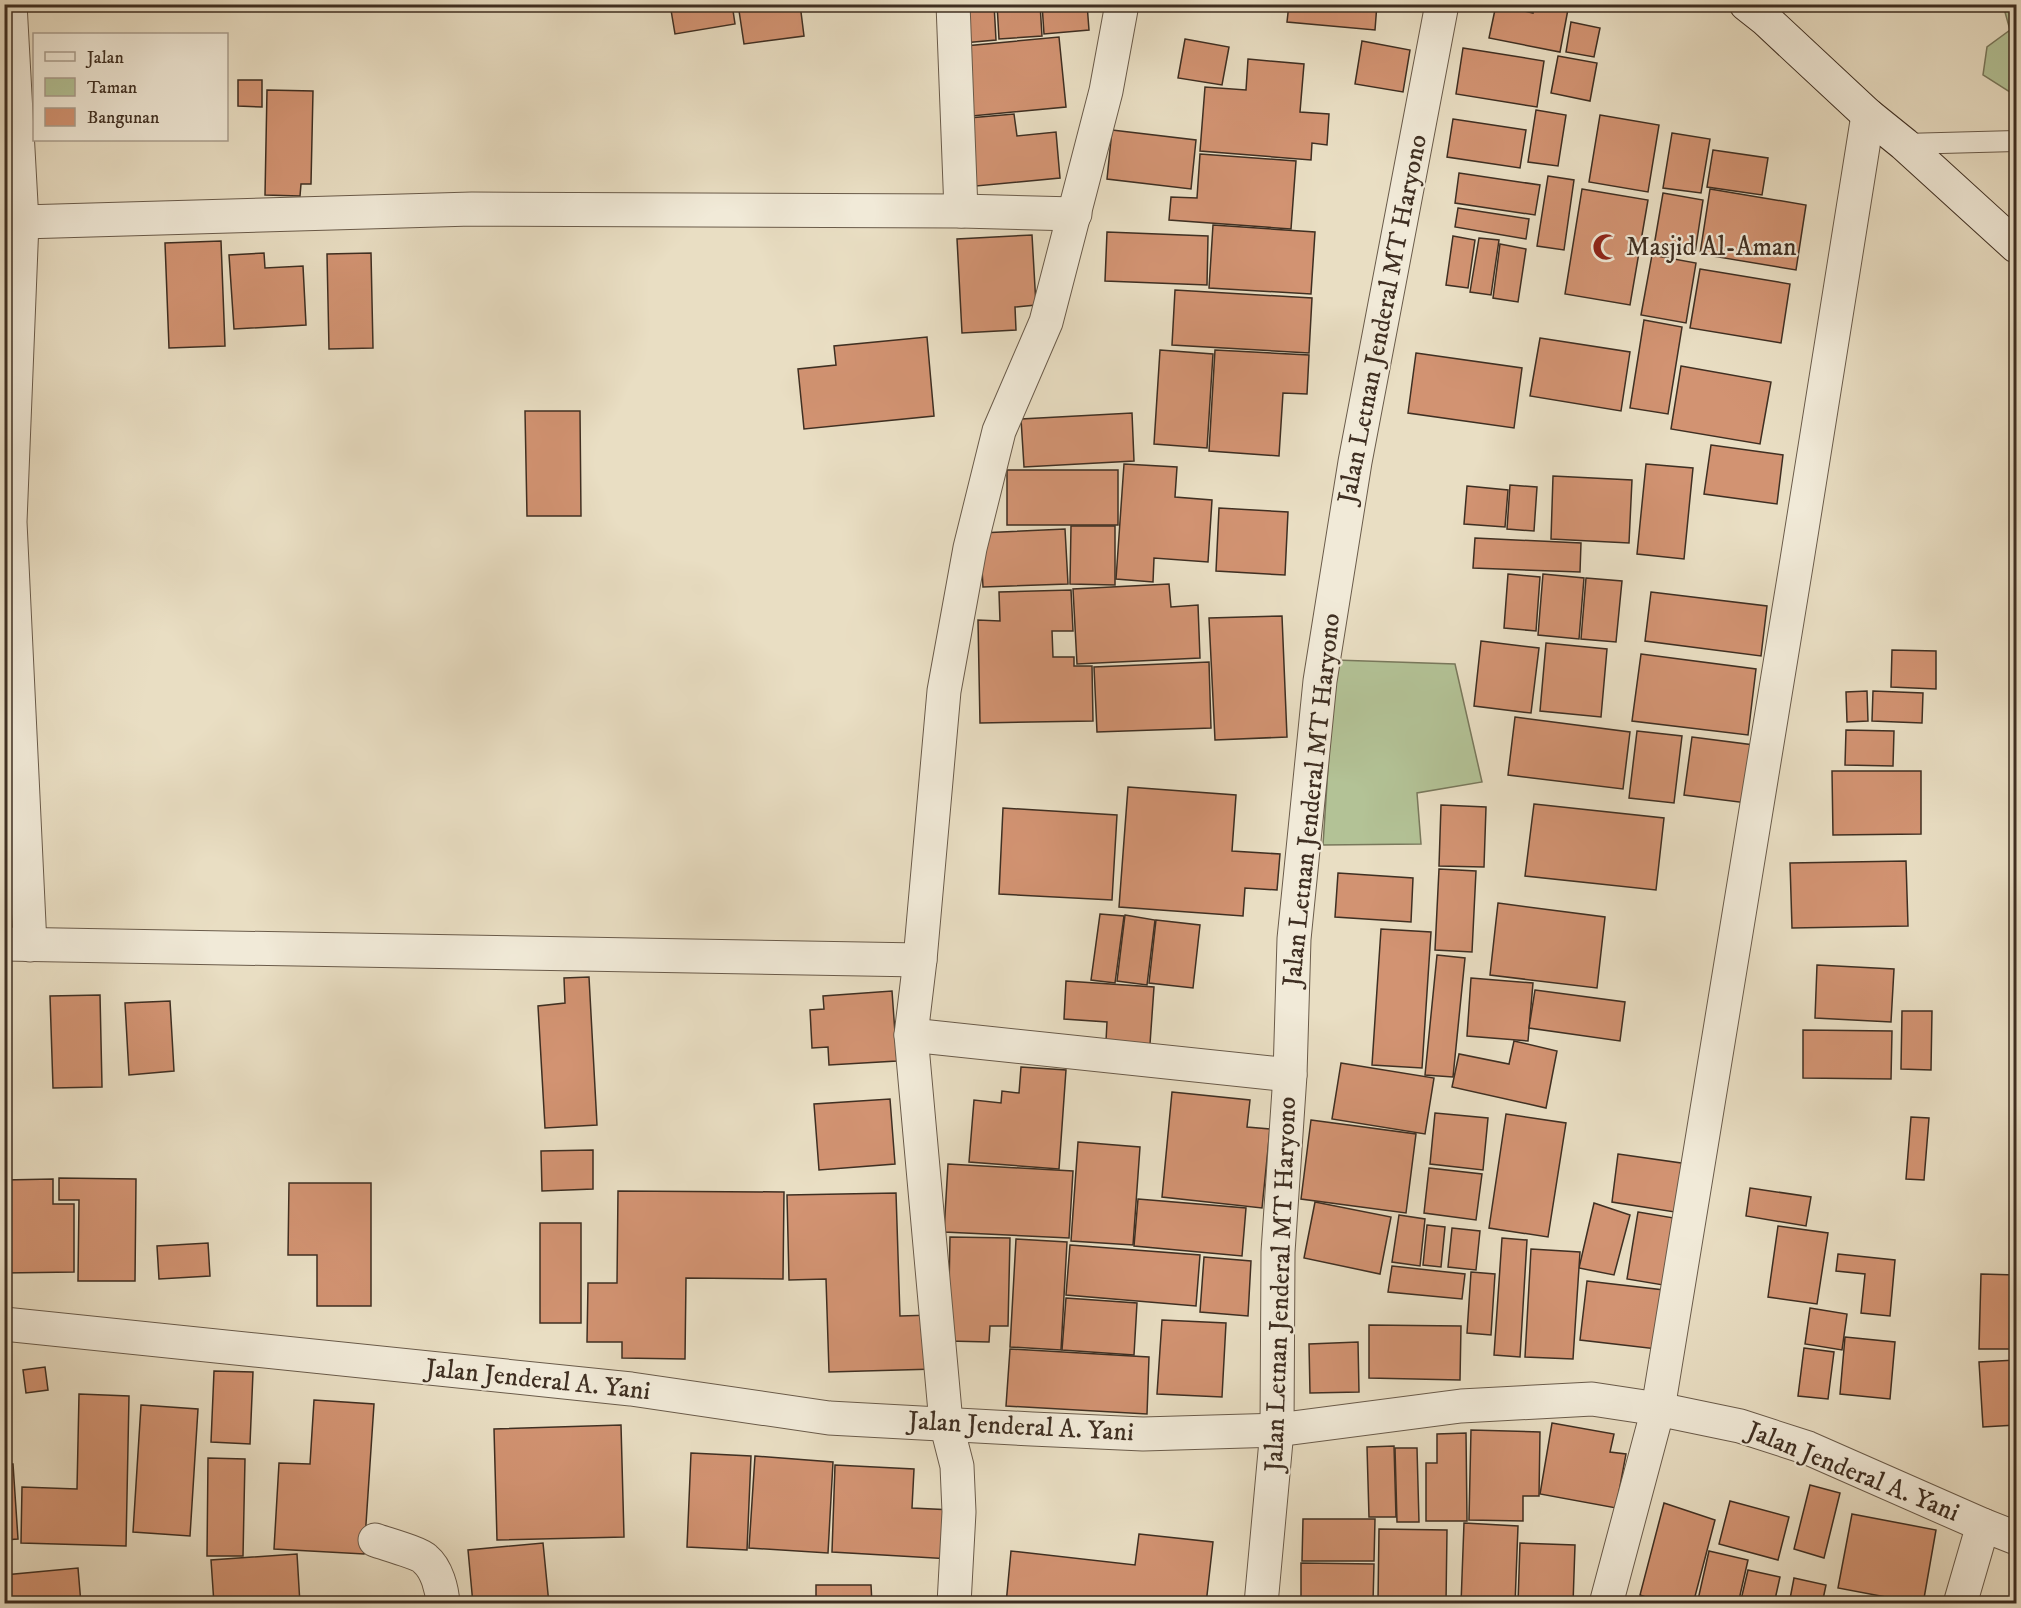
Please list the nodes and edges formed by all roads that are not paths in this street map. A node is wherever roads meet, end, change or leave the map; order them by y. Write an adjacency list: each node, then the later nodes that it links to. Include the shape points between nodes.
1 (10, 4): 11 (street)
2 (953, 4): 9 (street)
3 (1122, 4): 10 (street, via 1106,91)
4 (1442, 4): 17 (street, Jalan Letnan Jenderal MT Haryono, via 1355,462 1320,681 1294,939)
5 (1746, 4): 6 (street)
6 (1868, 115): 8 (street); 19 (street)
7 (2016, 141): 8 (lane)
8 (1904, 144): 12 (street)
9 (961, 211): 10 (street); 11 (street, via 472,209)
10 (1075, 214): 15 (street, via 1046,322 999,431 970,548 944,691)
11 (22, 222): 13 (street)
12 (2016, 246)
13 (7, 522): 14 (street)
14 (17, 945): 15 (street)
15 (920, 960): 16 (street)
16 (911, 1035): 17 (street); 20 (street)
17 (1290, 1075): 21 (street, Jalan Letnan Jenderal MT Haryono, via 1278,1252)
18 (4, 1324): 20 (street, Jalan Jenderal A. Yani, via 631,1389 829,1418)
19 (1658, 1409): 21 (street, Jalan Jenderal A. Yani, via 1592,1399 1560,1400 1461,1406); 22 (street, Jalan Jenderal A. Yani, via 1740,1426 1808,1448); 28 (street)
20 (946, 1423): 21 (street, Jalan Jenderal A. Yani, via 1143,1434); 26 (street, via 957,1466)
21 (1277, 1430): 27 (street, Jalan Letnan Jenderal MT Haryono)
22 (1983, 1525): 23 (street, Jalan Jenderal A. Yani); 29 (street)
23 (2016, 1538)
24 (375, 1540): 25 (street, via 425,1558 434,1572)
25 (443, 1604)
26 (954, 1604)
27 (1261, 1604)
28 (1606, 1604)
29 (1960, 1604)

